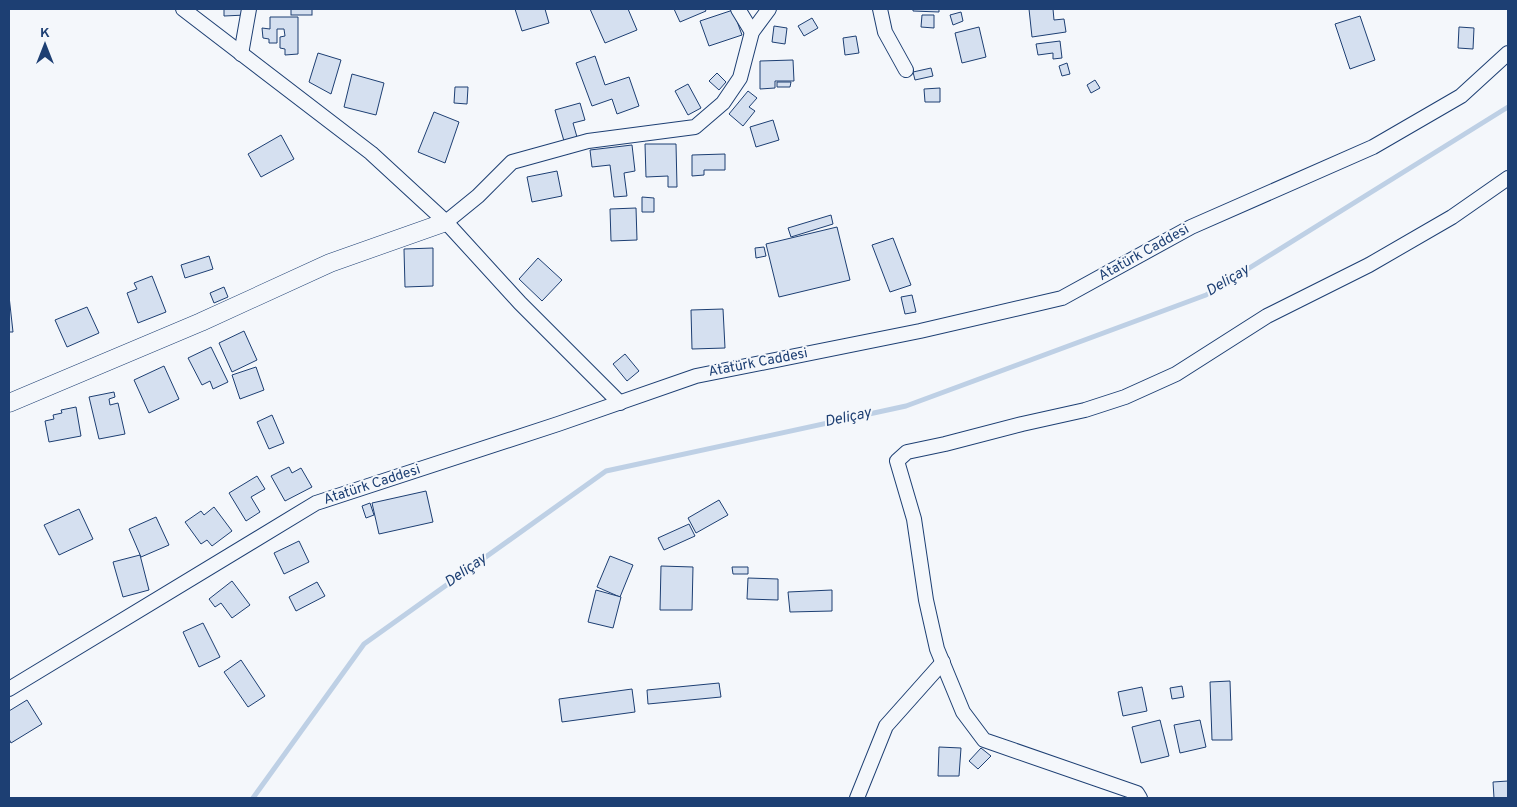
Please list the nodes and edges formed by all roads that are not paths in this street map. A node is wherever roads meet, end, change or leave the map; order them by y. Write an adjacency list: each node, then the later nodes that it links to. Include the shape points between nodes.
1 (183, 9): 8 (street)
2 (249, 9): 8 (street)
3 (738, 9): 6 (street)
4 (769, 9): 6 (street)
5 (880, 9): 9 (street, via 885,32)
6 (752, 32): 11 (street, via 740,78 723,103 695,127 588,141 512,162)
7 (1508, 53): 12 (street, Atatürk Caddesi, via 1461,96 1373,148 1191,227 1062,298 920,331 696,376)
8 (242, 54): 11 (street, via 371,153)
9 (906, 70)
10 (1508, 178): 14 (street, via 1452,217 1369,265 1267,316 1168,378 1085,410 907,452 897,461 914,519 926,600)
11 (446, 222): 12 (street, via 520,303); 13 (street, via 330,263 201,322)
12 (620, 402): 15 (street, Atatürk Caddesi, via 316,503)
13 (9, 403)
14 (943, 662): 16 (street, via 886,726); 17 (street, via 963,712 984,740 1137,793)
15 (9, 690)
16 (857, 798)
17 (1140, 798)

